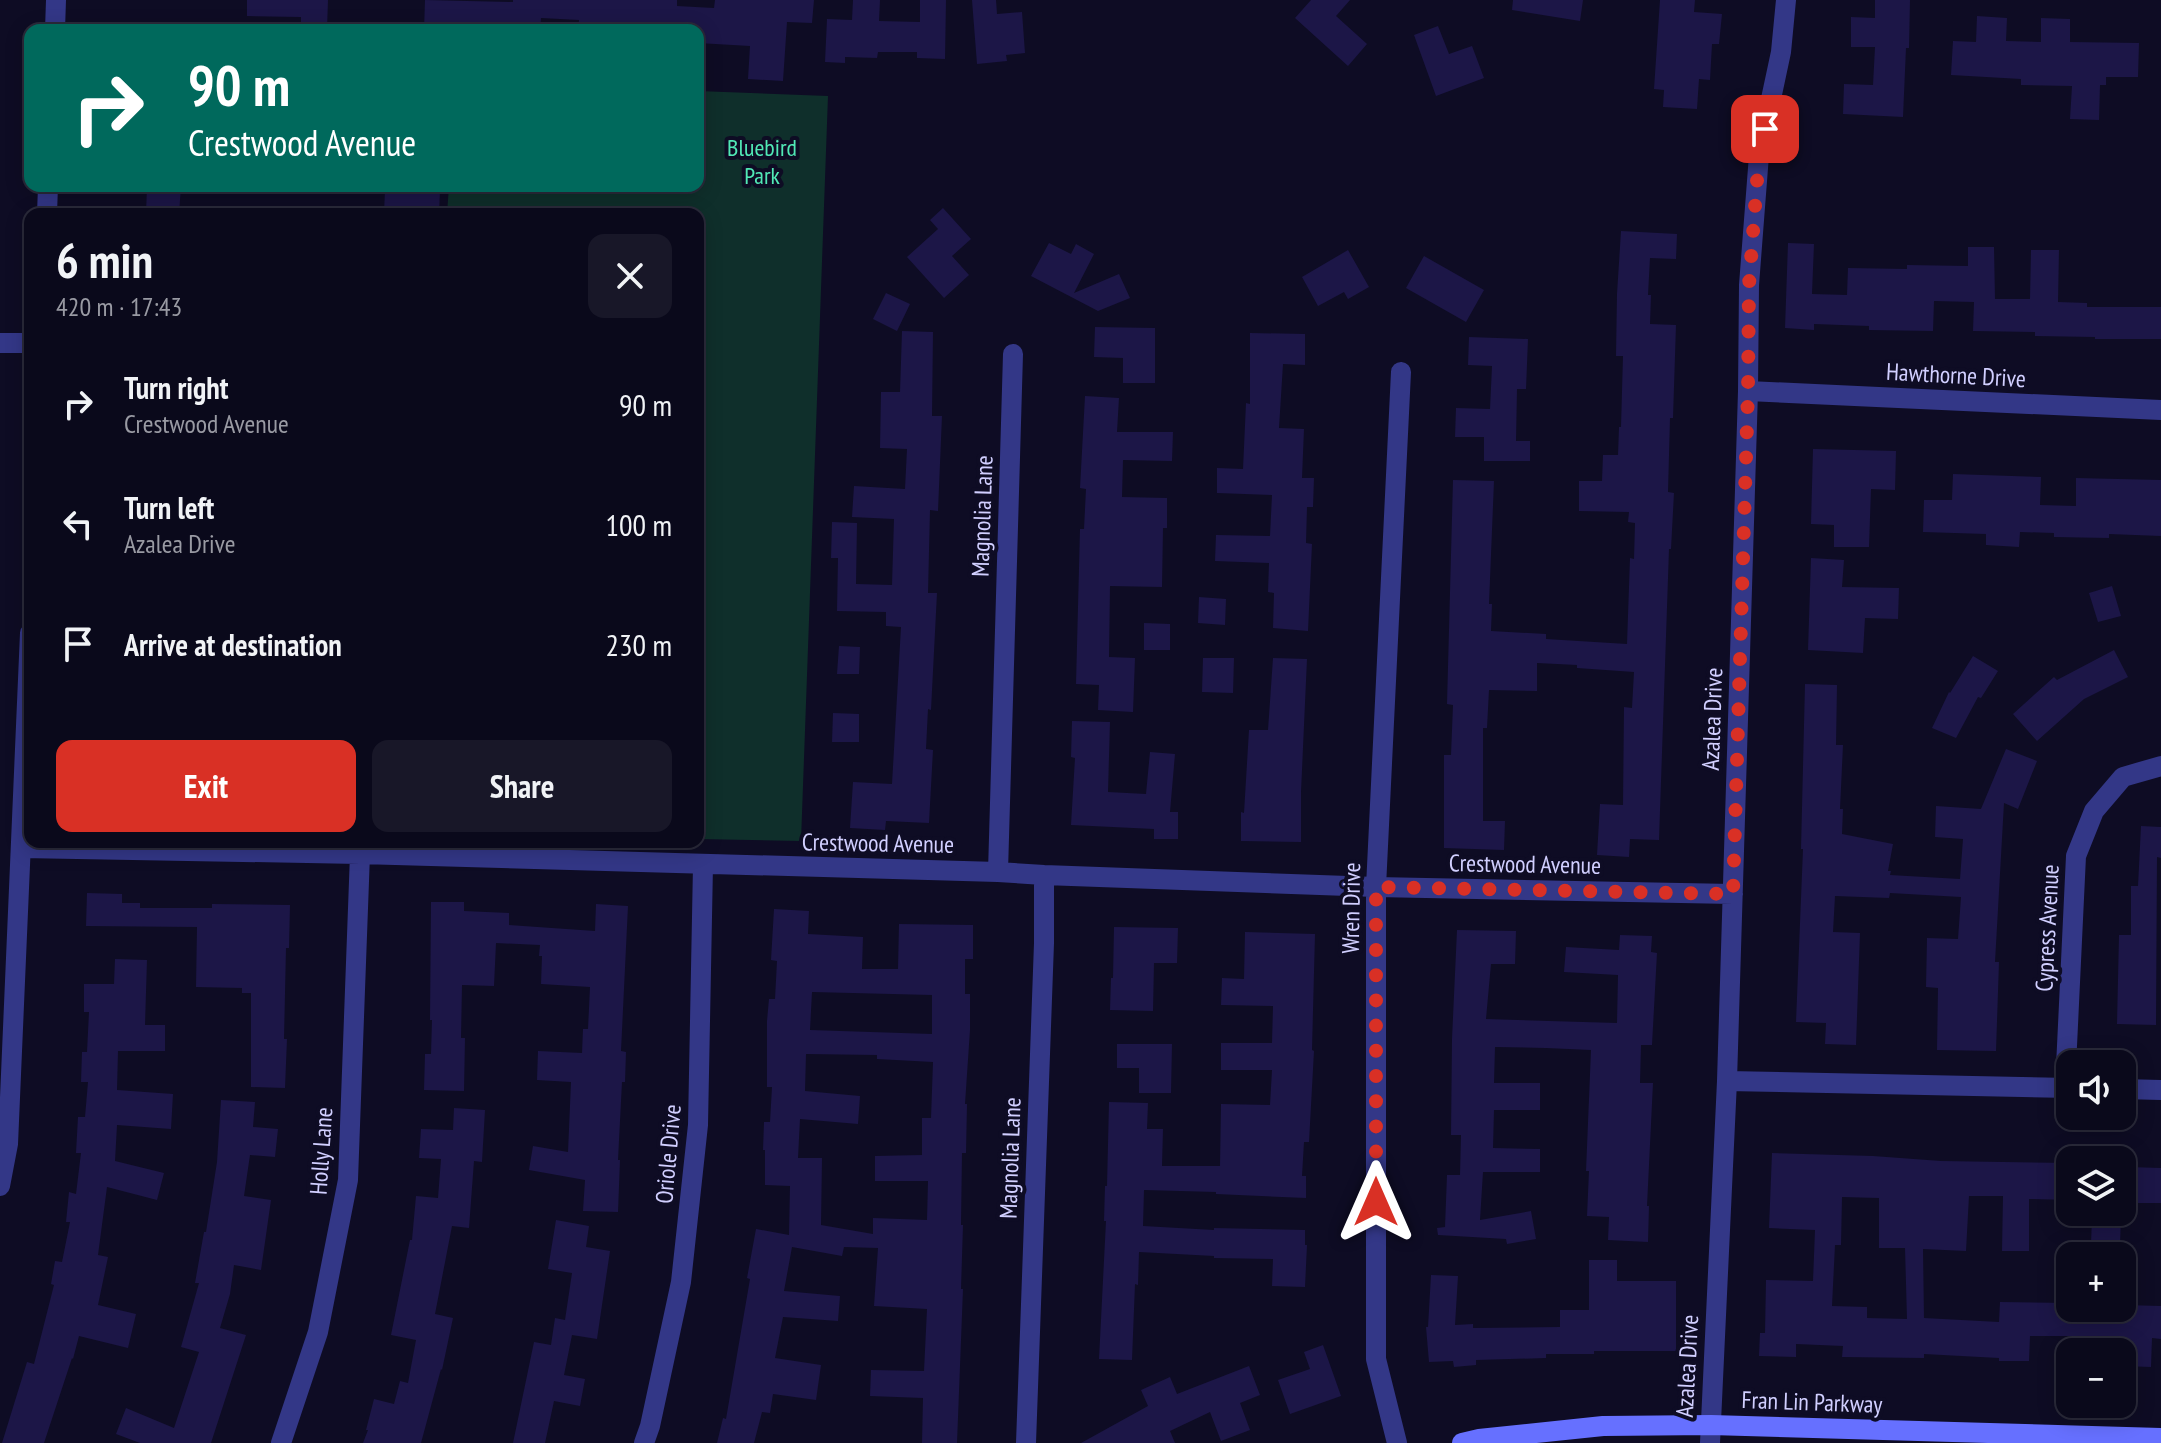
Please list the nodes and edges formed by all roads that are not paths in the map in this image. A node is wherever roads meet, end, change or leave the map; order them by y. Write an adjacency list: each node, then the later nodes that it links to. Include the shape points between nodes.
1 (56, 0): 3 (street)
2 (1786, 0): 8 (street, Azalea Drive, via 1759,155)
3 (55, 24)
4 (0, 343): 5 (street)
5 (24, 343)
6 (1013, 354): 16 (street, Magnolia Lane)
7 (1401, 372): 18 (street, Wren Drive)
8 (1748, 391): 9 (street, Hawthorne Drive); 19 (street, Azalea Drive)
9 (2161, 410)
10 (2161, 766): 20 (street, Cypress Avenue, via 2123,777 2094,811 2076,856)
11 (24, 794): 12 (street)
12 (22, 848): 14 (street, Crestwood Avenue); 25 (street, via 8,1144)
13 (398, 849): 14 (street, Crestwood Avenue); 15 (street, Crestwood Avenue)
14 (360, 854): 28 (street, Holly Lane, via 348,1180 318,1332)
15 (703, 865): 16 (street, Crestwood Avenue); 29 (street, Oriole Drive, via 698,1125 681,1282)
16 (998, 872): 17 (street, Crestwood Avenue)
17 (1044, 875): 18 (street, Crestwood Avenue); 30 (street, Magnolia Lane)
18 (1376, 887): 19 (street, Crestwood Avenue); 31 (street, Wren Drive, via 1376,1359)
19 (1733, 894): 21 (street, Azalea Drive)
20 (2069, 1050)
21 (1727, 1081): 22 (street); 26 (street, Azalea Drive)
22 (2056, 1088)
23 (2136, 1089): 24 (street)
24 (2161, 1090)
25 (0, 1186)
26 (1710, 1434): 27 (street, Fran Lin Parkway); 32 (street, Fran Lin Parkway, via 1603,1426)
27 (2161, 1438)
28 (281, 1443)
29 (644, 1443)
30 (1026, 1443)
31 (1397, 1443)
32 (1462, 1443)

